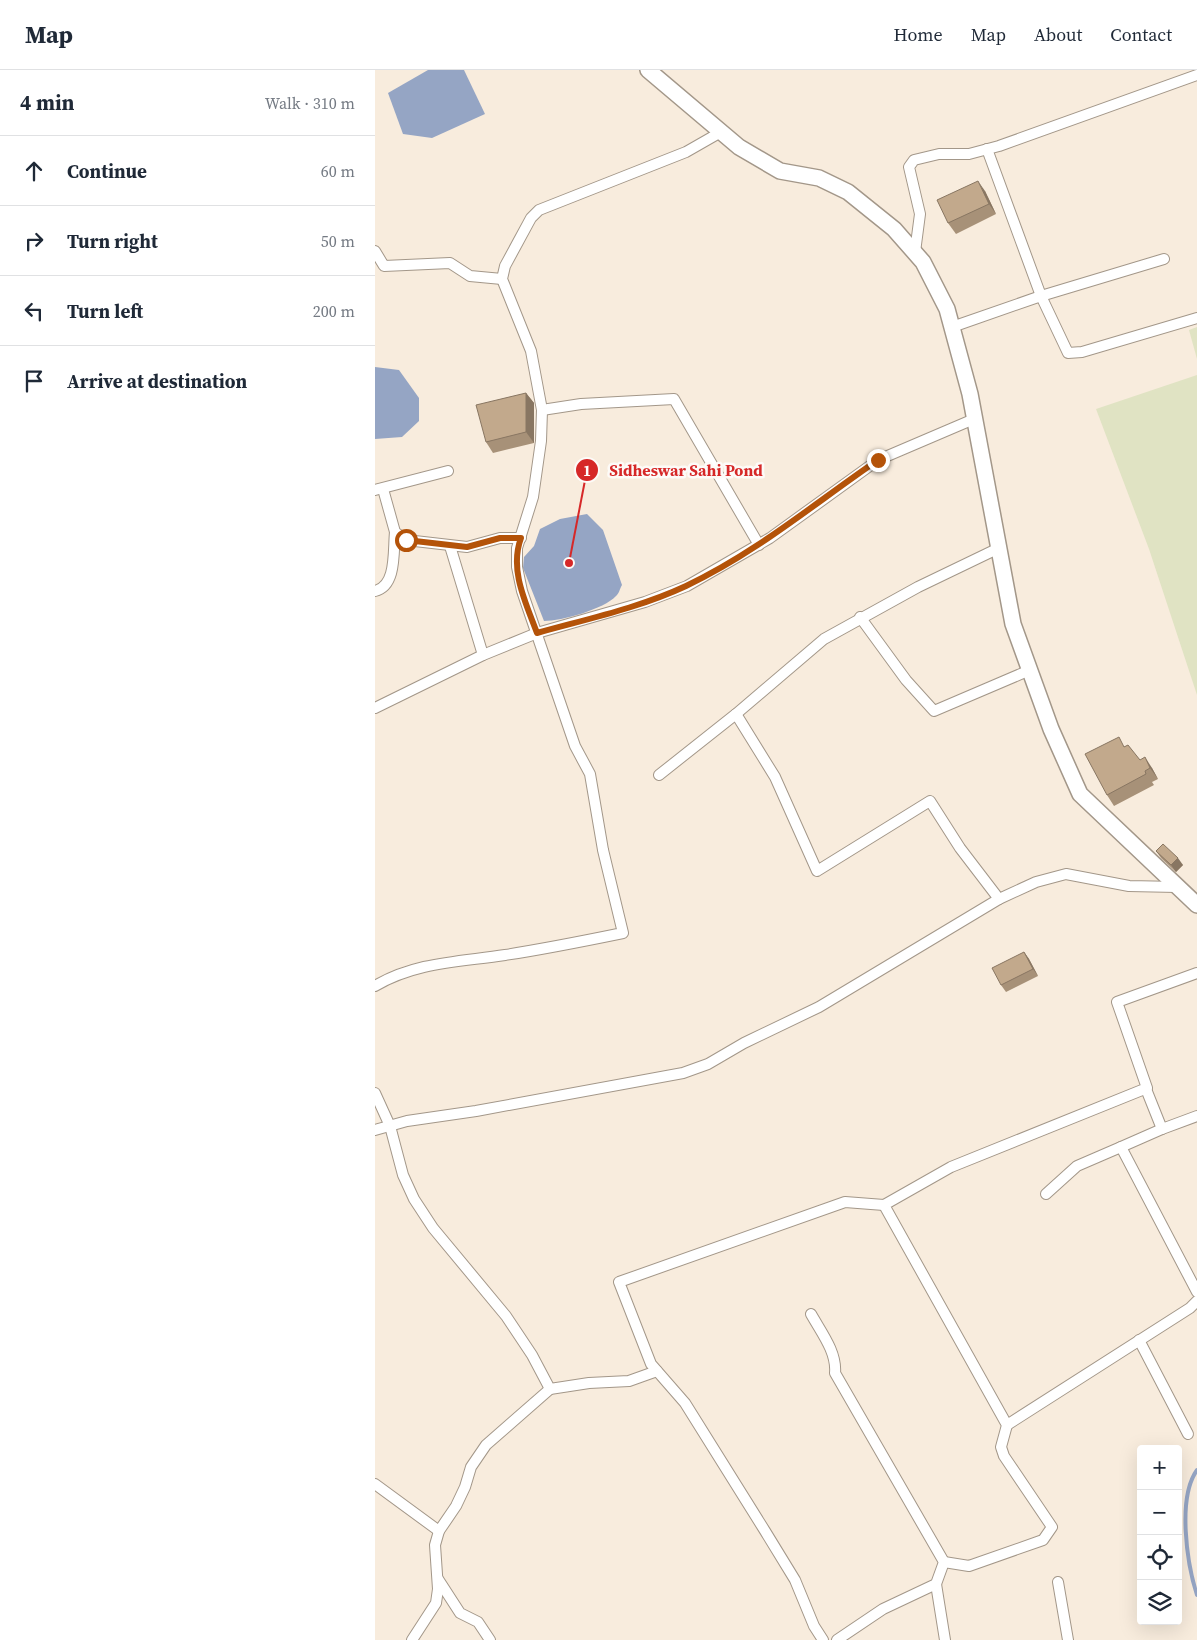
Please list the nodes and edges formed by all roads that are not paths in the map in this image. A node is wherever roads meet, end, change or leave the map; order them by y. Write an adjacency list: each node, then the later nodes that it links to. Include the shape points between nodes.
1 (648, 70): 3 (main road)
2 (1197, 75): 4 (street)
3 (721, 132): 6 (main road, via 739,147 780,171 819,178 848,192 894,228); 8 (street, via 687,152 539,210 531,218 505,266)
4 (987, 149): 6 (street, via 969,154 939,154 914,160 909,167 920,214); 9 (street)
5 (375, 251): 8 (street, via 384,266 450,263 471,276)
6 (915, 252): 11 (main road, via 947,309)
7 (1164, 259): 9 (street)
8 (502, 279): 12 (street, via 531,351)
9 (1041, 296): 10 (street, via 1068,353 1082,352); 11 (street)
10 (1197, 318)
11 (952, 327): 13 (main road)
12 (542, 410): 17 (street, via 533,497); 18 (street, via 581,404 674,399)
13 (974, 419): 18 (street, via 878,460); 20 (main road)
14 (448, 472): 15 (street)
15 (379, 490): 16 (street)
16 (395, 532): 19 (street, via 406,540); 21 (street, via 391,579 381,590)
17 (521, 538): 19 (street, via 500,538 467,547); 23 (street, via 517,548 517,567)
18 (759, 545): 23 (street, via 687,586 645,602)
19 (450, 546): 24 (street)
20 (999, 548): 22 (street); 25 (main road, via 1013,624)
21 (375, 591)
22 (860, 617): 25 (street, via 934,711); 27 (street, via 824,639)
23 (537, 633): 24 (street); 33 (street, via 575,746 591,774 603,850 623,934 504,955 447,961 410,971)
24 (483, 655): 26 (street)
25 (1030, 670): 29 (main road, via 1080,794)
26 (375, 708)
27 (736, 714): 28 (street); 30 (street, via 775,777 817,871 930,801 960,848)
28 (659, 775)
29 (1177, 887): 30 (street, via 1129,886 1066,874 1036,882); 31 (main road)
30 (999, 899): 37 (street, via 819,1007 708,1064 683,1073)
31 (1197, 905)
32 (1197, 973): 34 (street, via 1117,1002)
33 (375, 986)
34 (1146, 1089): 38 (street); 42 (street, via 951,1167)
35 (375, 1093): 37 (street)
36 (1197, 1116): 38 (street)
37 (390, 1126): 39 (street); 48 (street, via 403,1175 414,1199 433,1228 506,1316)
38 (1162, 1129): 40 (street)
39 (375, 1130)
40 (1121, 1146): 41 (street, via 1077,1166); 43 (street)
41 (1046, 1194)
42 (884, 1205): 47 (street, via 845,1202 619,1282 651,1364); 49 (street)
43 (1197, 1292)
44 (1197, 1301): 46 (street)
45 (811, 1314): 53 (street, via 836,1362 835,1373)
46 (1139, 1340): 49 (street); 50 (street)
47 (657, 1371): 48 (street, via 629,1381); 59 (street, via 685,1403 765,1531 795,1580)
48 (550, 1389): 52 (street, via 486,1445 471,1467 456,1506)
49 (1007, 1426): 53 (street, via 1001,1448 1004,1456 1052,1527 1043,1540 969,1566)
50 (1188, 1434)
51 (375, 1484): 52 (street)
52 (439, 1531): 54 (street, via 435,1545)
53 (944, 1562): 56 (street)
54 (437, 1578): 57 (street, via 436,1603); 58 (street, via 460,1613 478,1622)
55 (1058, 1582): 62 (street)
56 (936, 1584): 60 (street, via 883,1609); 61 (street)
57 (412, 1640)
58 (490, 1640)
59 (823, 1640)
60 (837, 1640)
61 (945, 1640)
62 (1068, 1640)

